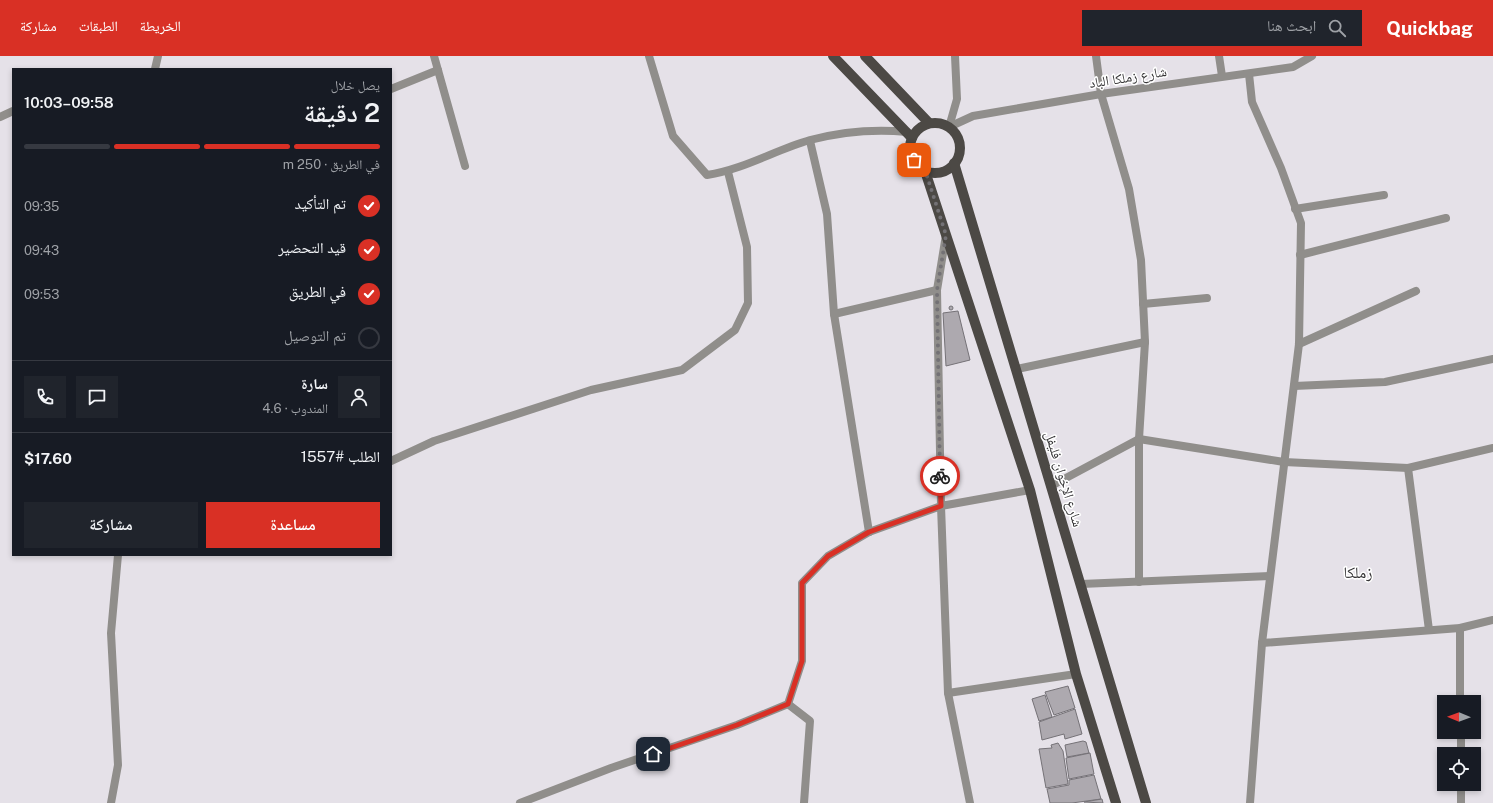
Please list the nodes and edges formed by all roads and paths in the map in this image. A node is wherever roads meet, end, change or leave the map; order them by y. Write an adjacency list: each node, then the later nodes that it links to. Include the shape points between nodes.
1 (158, 56): 10 (street)
2 (434, 56): 11 (street)
3 (649, 56): 25 (street, via 673,136 707,175)
4 (833, 56): 20 (main road)
5 (865, 56): 18 (main road)
6 (955, 56): 19 (street, via 957,99)
7 (1096, 56): 15 (street)
8 (1219, 56): 13 (street)
9 (1312, 56): 12 (street, شارع زملكا الباد, via 1293,67)
10 (155, 68)
11 (438, 70): 14 (street); 23 (street)
12 (1249, 74): 13 (street, شارع زملكا الباد); 27 (street, via 1252,102 1281,168)
13 (1222, 76): 15 (street, شارع زملكا الباد)
14 (392, 89)
15 (1100, 94): 19 (street, شارع زملكا الباد, via 973,116); 34 (street, via 1129,189 1141,260)
16 (12, 111): 17 (street)
17 (0, 117)
18 (929, 123): 19 (main road); 20 (main road)
19 (948, 127): 22 (main road, via 954,131 960,150)
20 (909, 135): 21 (street, via 847,134); 24 (main road, via 910,153)
21 (810, 140): 25 (street); 35 (street, via 827,214)
22 (954, 163): 24 (main road, via 941,172); 39 (main road, شارع الإخوان فليفل)
23 (465, 166)
24 (925, 170): 29 (main road)
25 (728, 172): 43 (street, via 747,247 748,303 735,330 682,370 590,390 434,441)
26 (1384, 195): 27 (street)
27 (1295, 209): 30 (street, via 1300,224)
28 (1446, 218): 30 (street)
29 (946, 235): 31 (street); 47 (main road)
30 (1300, 255): 37 (street)
31 (937, 290): 35 (street); 48 (street)
32 (1416, 291): 37 (street)
33 (1207, 298): 34 (street)
34 (1143, 304): 36 (street)
35 (834, 314): 49 (street)
36 (1144, 342): 39 (street); 41 (street)
37 (1299, 344): 40 (street)
38 (1493, 359): 40 (street, via 1385,382)
39 (1017, 369): 46 (main road, شارع الإخوان فليفل)
40 (1294, 386): 44 (street)
41 (1139, 439): 44 (street); 46 (street); 52 (street)
42 (1493, 448): 45 (street)
43 (392, 460)
44 (1284, 462): 45 (street); 51 (street)
45 (1408, 468): 56 (street)
46 (1051, 486): 53 (main road, شارع الإخوان فليفل)
47 (1030, 490): 48 (street); 58 (main road)
48 (941, 506): 49 (street); 59 (street)
49 (869, 532): 61 (street, via 828,556 802,583 802,661)
50 (118, 556): 63 (street, via 111,633 118,765)
51 (1270, 576): 52 (street); 57 (street)
52 (1139, 582): 53 (street)
53 (1081, 584): 68 (main road, شارع الإخوان فليفل)
54 (1493, 620): 55 (street)
55 (1460, 628): 56 (street); 60 (street)
56 (1429, 630): 57 (street)
57 (1262, 643): 69 (street)
58 (1076, 674): 59 (street); 67 (main road)
59 (948, 693): 66 (street)
60 (1460, 695)
61 (788, 704): 64 (street, via 737,725 611,768); 65 (street, via 810,721)
62 (1461, 791): 70 (street)
63 (111, 803)
64 (520, 803)
65 (804, 803)
66 (970, 803)
67 (1116, 803)
68 (1146, 803)
69 (1250, 803)
70 (1461, 803)

